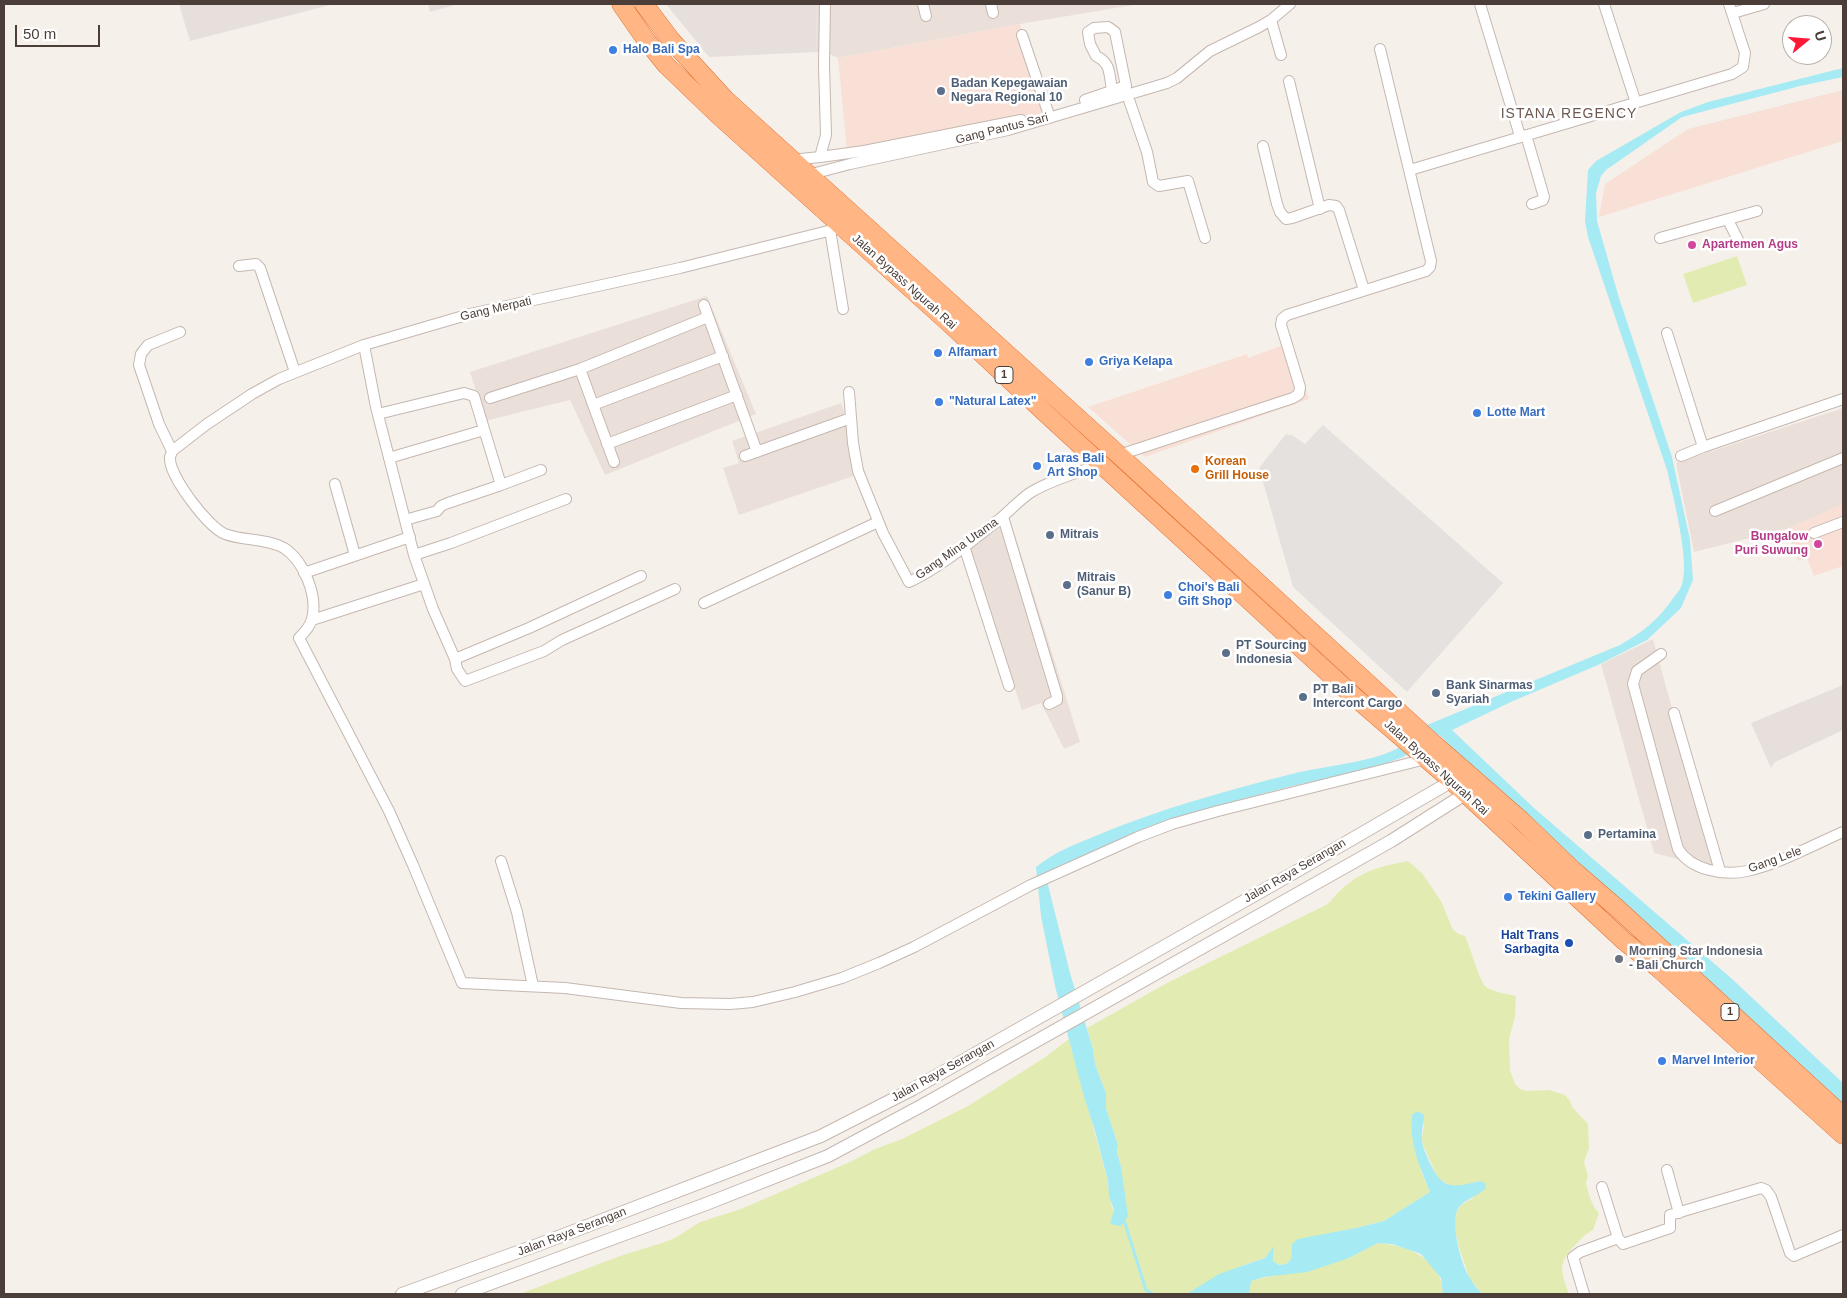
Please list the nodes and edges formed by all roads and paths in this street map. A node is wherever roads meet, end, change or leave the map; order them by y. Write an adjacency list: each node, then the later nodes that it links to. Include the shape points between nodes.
1 (621, 4): 30 (highway, Jalan Bypass Ngurah Rai / 1, via 666,65)
2 (644, 4): 23 (highway, Jalan Bypass Ngurah Rai / 1, via 671,40 725,99)
3 (825, 4): 22 (street, via 826,135)
4 (923, 4): 10 (street)
5 (1290, 4): 11 (street, Gang Pantus Sari)
6 (1480, 4): 20 (street)
7 (1604, 4): 18 (street)
8 (1764, 4): 9 (street)
9 (1731, 8): 18 (street, via 1745,53 1743,67 1732,74)
10 (926, 16)
11 (1271, 20): 14 (street); 17 (street, Gang Pantus Sari, via 1210,51 1177,78)
12 (1022, 35): 19 (street)
13 (1380, 49): 24 (street)
14 (1281, 55)
15 (1289, 81): 27 (street)
16 (1112, 90): 16 (street, via 1107,64 1096,56 1090,44 1088,32 1094,28 1108,27 1114,32 1127,82 1126,86); 19 (street)
17 (1127, 94): 25 (street, Gang Pantus Sari, via 1008,130); 31 (street, via 1154,182 1159,186 1188,181)
18 (1636, 103): 20 (street)
19 (1048, 112): 22 (street, via 945,136)
20 (1523, 136): 24 (street); 26 (street, via 1544,197 1544,200)
21 (1263, 146): 27 (street, via 1283,216 1292,218)
22 (820, 157): 23 (street)
23 (791, 160): 25 (highway, Jalan Bypass Ngurah Rai / 1)
24 (1410, 170): 35 (street, via 1430,267)
25 (808, 175): 39 (highway, Jalan Bypass Ngurah Rai / 1)
26 (1532, 204)
27 (1320, 209): 35 (street, via 1336,206)
28 (1757, 211): 29 (street)
29 (1728, 220): 32 (street); 33 (street)
30 (837, 228): 37 (street); 39 (highway, Jalan Bypass Ngurah Rai / 1); 42 (street, Gang Merpati, via 680,268 470,314)
31 (1205, 238)
32 (1660, 238)
33 (1740, 244)
34 (239, 266): 45 (street, via 256,264 260,268)
35 (1364, 290): 58 (street, via 1282,319 1281,325 1300,387 1299,394)
36 (704, 305): 38 (street)
37 (843, 309)
38 (708, 317): 43 (street); 44 (street)
39 (954, 317): 58 (highway, Jalan Bypass Ngurah Rai / 1); 64 (highway, Jalan Bypass Ngurah Rai / 1, via 1042,410)
40 (180, 332): 56 (street, via 148,345 141,354 139,365 159,424)
41 (1667, 333): 55 (street)
42 (364, 345): 45 (street, Gang Merpati); 51 (street)
43 (723, 356): 47 (street); 50 (street)
44 (580, 369): 48 (street); 50 (street)
45 (295, 372): 56 (street, Gang Merpati, via 252,394)
46 (849, 392): 52 (street, Gang Mina Utama)
47 (737, 395): 54 (street); 57 (street)
48 (490, 398)
49 (1843, 399): 55 (street)
50 (593, 404): 54 (street)
51 (378, 414): 53 (street, via 464,393 474,396); 61 (street)
52 (851, 418): 57 (street); 72 (street, Gang Mina Utama, via 858,471)
53 (484, 430): 61 (street); 67 (street)
54 (608, 444): 63 (street)
55 (1703, 447): 60 (street)
56 (172, 450): 79 (street, via 170,459 182,486 209,522 223,533 282,547 295,558)
57 (757, 452): 59 (street)
58 (1119, 455): 90 (highway, Jalan Bypass Ngurah Rai / 1)
59 (746, 456)
60 (1680, 456)
61 (389, 458): 71 (street)
62 (1843, 458): 69 (street)
63 (614, 462)
64 (1102, 464): 70 (street, Gang Mina Utama, via 1033,491); 90 (highway, Jalan Bypass Ngurah Rai / 1, via 1350,693)
65 (541, 470): 67 (street)
66 (335, 484): 77 (street)
67 (501, 485): 71 (street, via 448,503 438,511)
68 (566, 499): 78 (street)
69 (1715, 511)
70 (1003, 517): 76 (street, Gang Mina Utama); 88 (street, via 1057,696 1057,700)
71 (405, 520): 75 (street)
72 (878, 522): 76 (street, Gang Mina Utama, via 909,582); 83 (street)
73 (1843, 522): 74 (street)
74 (1814, 533)
75 (410, 537): 77 (street); 78 (street)
76 (964, 546): 87 (street)
77 (356, 555): 79 (street)
78 (414, 555): 81 (street)
79 (304, 573): 84 (street, via 310,587)
80 (641, 576): 86 (street)
81 (424, 584): 84 (street); 86 (street)
82 (675, 588): 86 (street, via 547,650 465,681)
83 (704, 603)
84 (312, 620): 99 (street, via 299,638 389,811 462,983)
85 (1661, 654): 97 (street, Gang Lele, via 1638,672 1633,684 1678,849 1692,864)
86 (455, 659)
87 (1009, 686)
88 (1049, 704)
89 (1674, 713): 97 (street)
90 (1406, 729): 91 (highway, Jalan Bypass Ngurah Rai / 1)
91 (1427, 752): 92 (highway, Jalan Bypass Ngurah Rai / 1); 96 (highway, Jalan Bypass Ngurah Rai / 1, via 1522,821); 99 (street, via 1172,824 1035,883 879,963 795,992 753,1002 681,1003)
92 (1452, 781): 93 (highway, Jalan Bypass Ngurah Rai / 1); 107 (street, Jalan Raya Serangan, via 913,1089 821,1136)
93 (1465, 794): 98 (highway, Jalan Bypass Ngurah Rai / 1); 108 (street, Jalan Raya Serangan, via 1391,841 828,1156)
94 (1843, 832): 97 (street, Gang Lele, via 1762,866 1746,871)
95 (501, 861): 99 (street, via 520,922)
96 (1573, 870): 98 (highway); 100 (highway, Jalan Bypass Ngurah Rai / 1)
97 (1720, 871)
98 (1569, 889): 101 (highway, Jalan Bypass Ngurah Rai / 1)
99 (533, 986)
100 (1843, 1116)
101 (1843, 1135)
102 (1667, 1170): 104 (street)
103 (1602, 1187): 106 (street)
104 (1679, 1213): 105 (street, via 1761,1188 1771,1197 1790,1253 1794,1256); 106 (street, via 1668,1216 1669,1229 1626,1244)
105 (1843, 1235)
106 (1618, 1238): 109 (street, via 1573,1257)
107 (402, 1294)
108 (462, 1294)
109 (1584, 1294)

